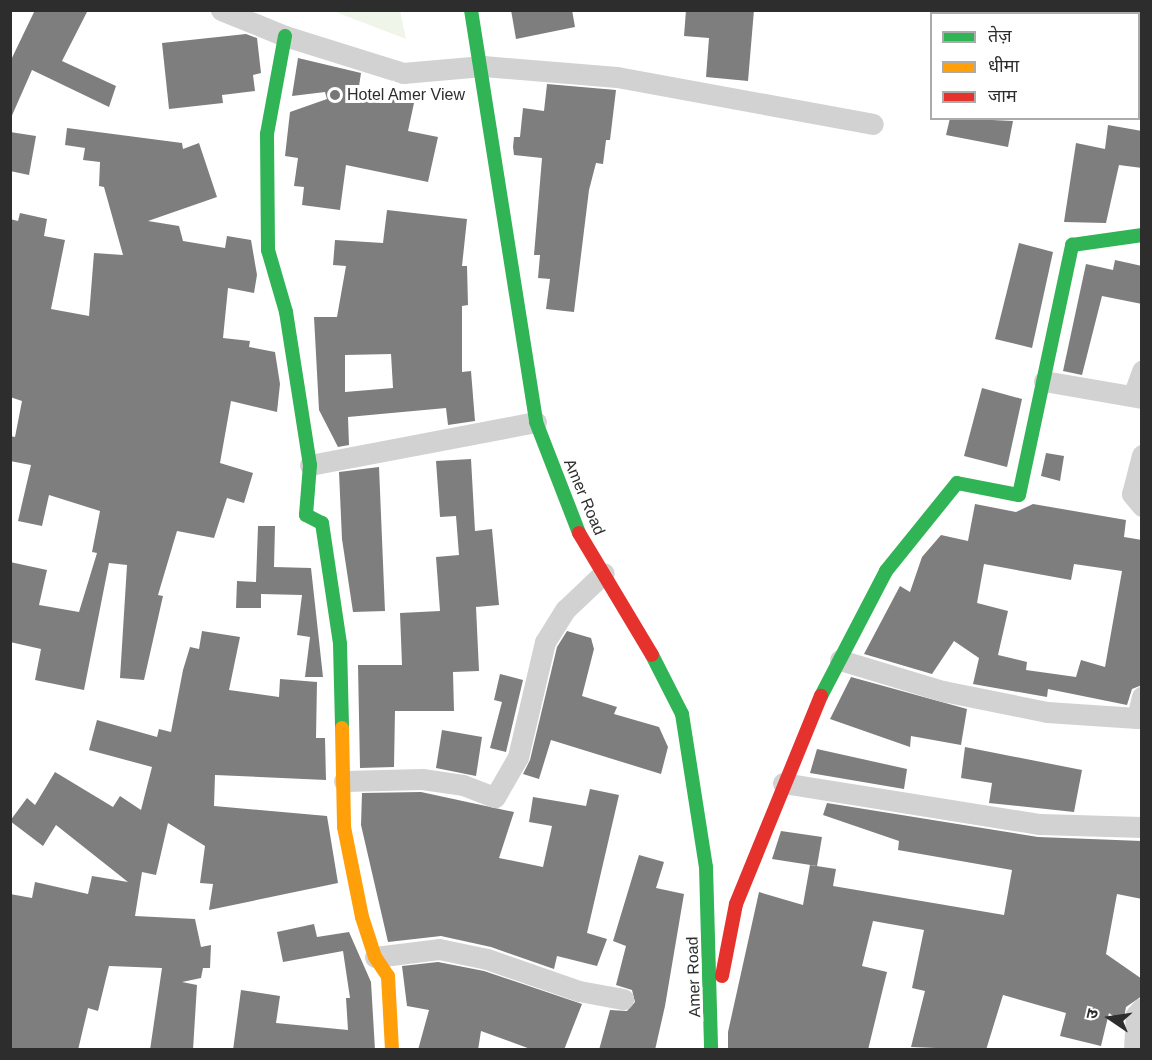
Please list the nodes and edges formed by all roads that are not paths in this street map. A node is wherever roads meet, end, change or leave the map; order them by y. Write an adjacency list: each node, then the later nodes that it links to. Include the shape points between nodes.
1 (221, 10): 3 (street)
2 (471, 10): 4 (street, Amer Road)
3 (285, 36): 4 (street, via 403,73); 12 (street, via 267,134 268,250 286,312)
4 (483, 66): 5 (street, via 617,77); 10 (street, Amer Road)
5 (873, 124)
6 (1142, 235): 8 (street, via 1072,245)
7 (1142, 370): 9 (street)
8 (1044, 381): 9 (street); 15 (street, via 1019,495 957,483 886,571)
9 (1137, 397)
10 (536, 422): 12 (street); 14 (street, Amer Road, via 577,530)
11 (1142, 455): 13 (street, via 1132,495)
12 (310, 465): 17 (street, via 306,515 322,523 340,644)
13 (1142, 506)
14 (604, 573): 17 (street, via 566,609 545,642 518,758 495,797 463,785 422,779); 23 (street, Amer Road, via 682,714 706,867)
15 (840, 660): 16 (street, via 943,691 1047,712 1137,718); 18 (street)
16 (1142, 697)
17 (344, 781): 20 (street, via 344,826)
18 (783, 783): 19 (street, via 1040,824); 23 (street, via 736,904)
19 (1142, 827)
20 (375, 957): 21 (street, via 440,949 488,959 579,991); 24 (street, via 388,976)
21 (623, 999)
22 (1142, 1008): 26 (street, via 1136,1015)
23 (713, 1023): 25 (street, Amer Road)
24 (392, 1050)
25 (711, 1050)
26 (1134, 1050)

